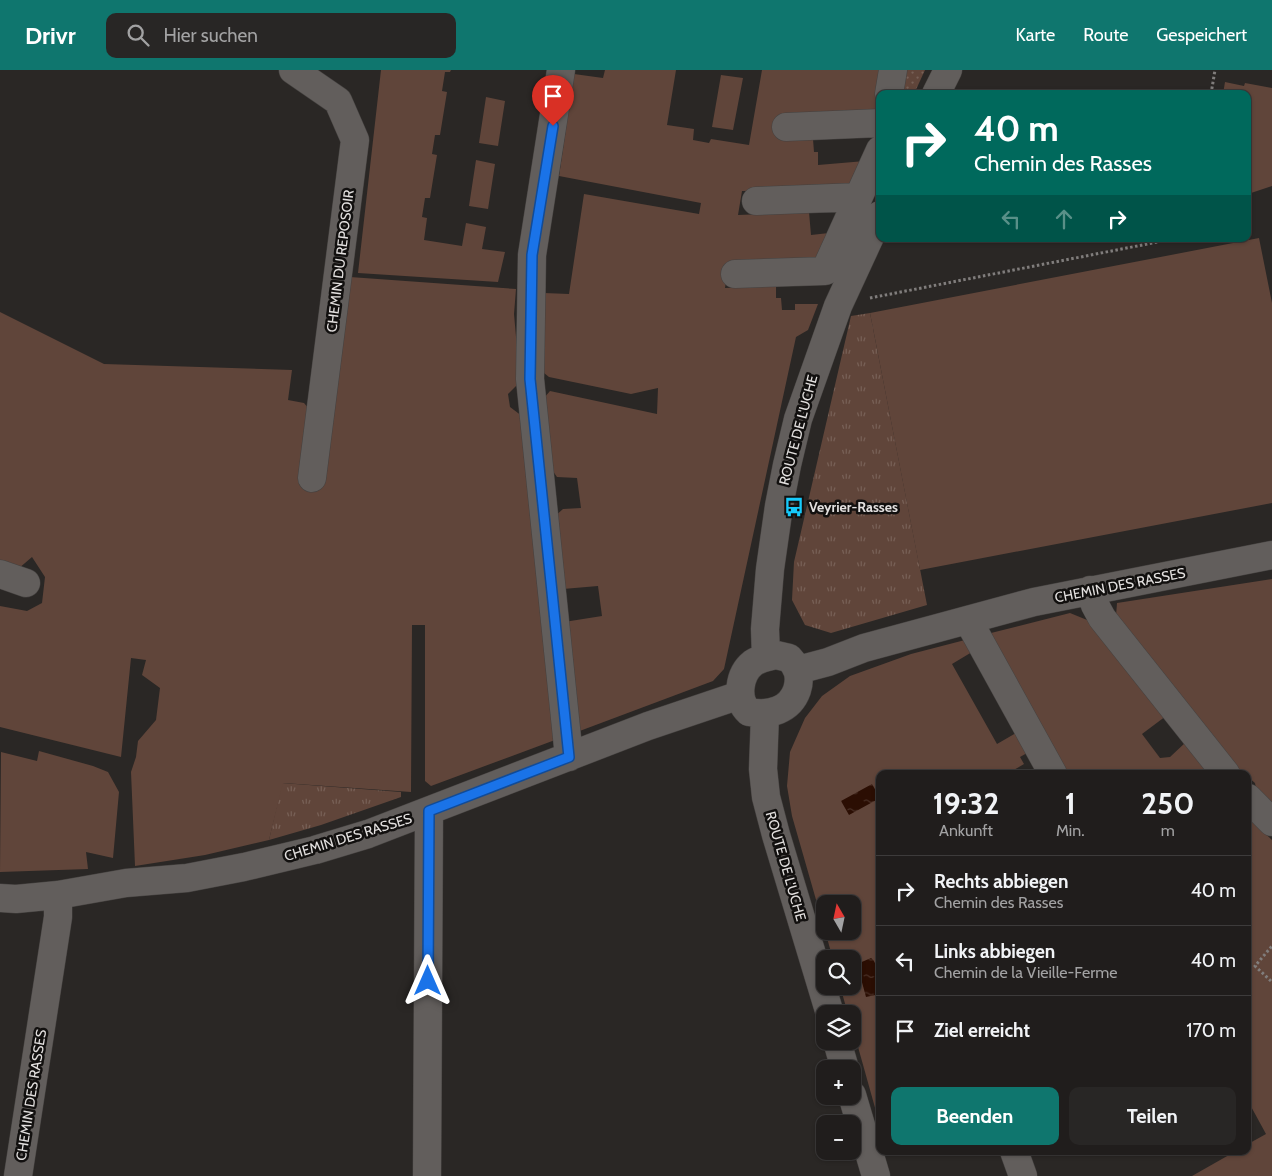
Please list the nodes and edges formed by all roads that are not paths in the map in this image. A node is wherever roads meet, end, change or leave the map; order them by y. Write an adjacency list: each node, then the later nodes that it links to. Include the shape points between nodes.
1 (293, 70): 14 (street, CHEMIN DU REPOSOIR, via 338,101 355,140)
2 (562, 70): 24 (street, via 532,255 530,379)
3 (893, 70): 5 (street)
4 (948, 70): 6 (street)
5 (890, 90)
6 (938, 90)
7 (876, 123): 8 (street)
8 (786, 127)
9 (876, 159): 10 (street)
10 (858, 197): 11 (street); 13 (street, via 825,270)
11 (756, 201)
12 (876, 224): 20 (street, ROUTE DE L'UCHE, via 838,306 808,388 787,465 766,596)
13 (735, 274)
14 (312, 478)
15 (1272, 555): 18 (street, CHEMIN DES RASSES)
16 (0, 574): 17 (street)
17 (26, 583)
18 (1090, 590): 19 (street, CHEMIN DES RASSES); 26 (street, via 1102,618)
19 (968, 620): 21 (street, CHEMIN DES RASSES); 25 (street)
20 (766, 658): 21 (street, via 789,658); 22 (street, via 748,668)
21 (798, 670): 23 (street, via 800,678 790,703)
22 (740, 695): 23 (street, via 749,712); 24 (street, CHEMIN DES RASSES, via 671,717)
23 (765, 714): 32 (street, ROUTE DE L'UCHE, via 763,769 766,797)
24 (569, 757): 28 (street, CHEMIN DES RASSES)
25 (1051, 770)
26 (1223, 770)
27 (1251, 801): 29 (street)
28 (429, 811): 30 (street, CHEMIN DES RASSES, via 368,834 244,867); 36 (street)
29 (1272, 822)
30 (58, 895): 31 (street, CHEMIN DES RASSES); 35 (street, CHEMIN DES RASSES, via 58,916)
31 (0, 898)
32 (827, 1005)
33 (855, 1105): 37 (street)
34 (1015, 1155): 38 (street)
35 (18, 1176)
36 (427, 1176)
37 (876, 1176)
38 (1023, 1176)

